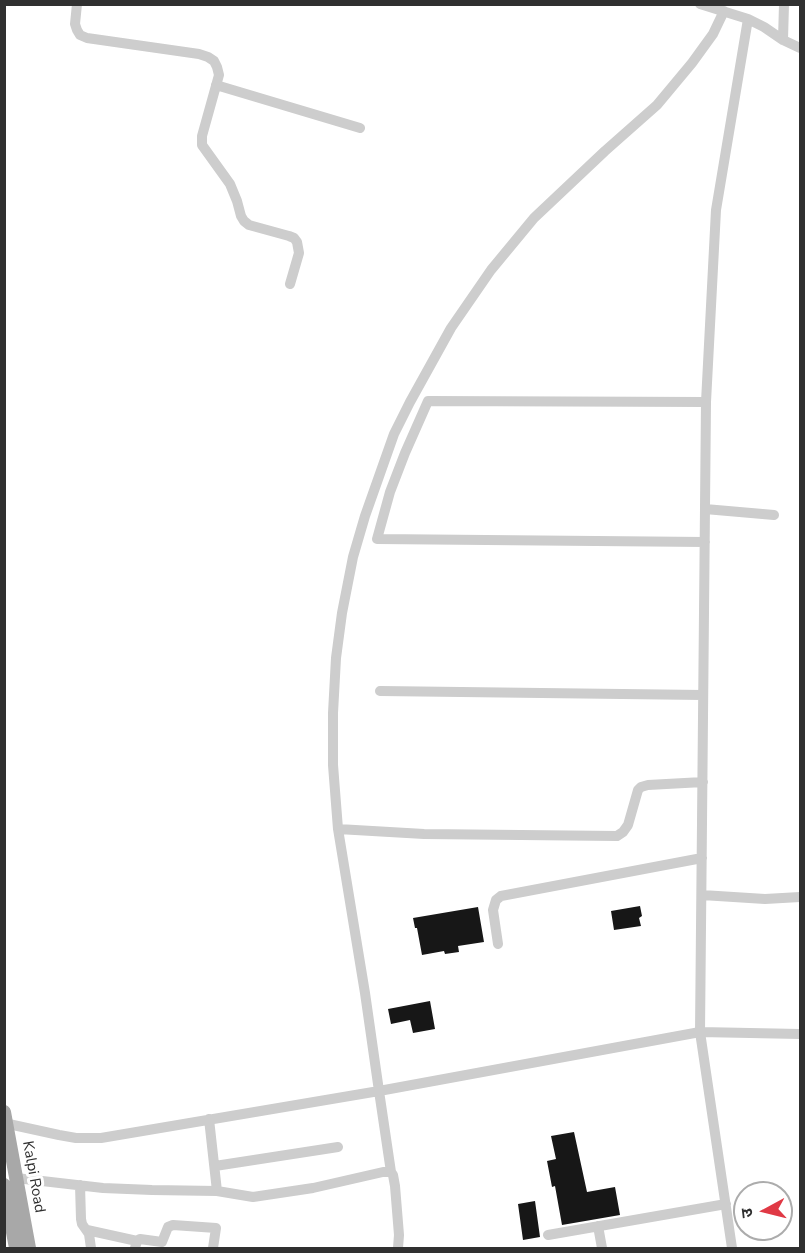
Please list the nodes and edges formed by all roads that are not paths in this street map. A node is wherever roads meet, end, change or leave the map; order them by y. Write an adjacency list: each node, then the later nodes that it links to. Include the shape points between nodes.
1 (76, 4): 8 (street, via 75,24 80,35 208,57 217,67)
2 (700, 4): 4 (street)
3 (784, 4): 6 (street)
4 (724, 11): 5 (street); 18 (street, via 693,63 657,105 534,218 491,270 445,338 394,434 353,557 336,658 333,765)
5 (748, 19): 6 (street); 11 (street, via 716,210)
6 (783, 40): 7 (street)
7 (801, 48)
8 (216, 84): 9 (street); 10 (street, via 202,145 230,184 244,221 297,242)
9 (360, 128)
10 (290, 284)
11 (706, 402): 12 (street); 14 (street, via 428,401 397,472 376,539)
12 (705, 509): 13 (street); 14 (street)
13 (774, 515)
14 (705, 542): 16 (street)
15 (380, 691): 16 (street)
16 (704, 695): 17 (street)
17 (703, 782): 18 (street, via 641,787 628,825 617,836 410,834); 19 (street)
18 (338, 829): 25 (street)
19 (702, 858): 20 (street); 22 (street, via 501,896 494,910)
20 (702, 895): 21 (street); 23 (street)
21 (801, 897)
22 (498, 944)
23 (700, 1032): 24 (street); 25 (street); 34 (street)
24 (801, 1034)
25 (379, 1092): 27 (street); 30 (street)
26 (5, 1119): 27 (street, via 42,1132 87,1138); 31 (main road, Kalpi Road)
27 (209, 1119): 29 (street)
28 (338, 1147): 29 (street)
29 (214, 1166): 33 (street)
30 (391, 1172): 33 (street, via 253,1197); 43 (street, via 397,1204)
31 (10, 1182): 32 (street); 39 (main road, Kalpi Road); 40 (main road, Kalpi Road)
32 (80, 1185): 33 (street); 36 (street, via 81,1219)
33 (217, 1191)
34 (726, 1204): 35 (street); 45 (street)
35 (598, 1226): 37 (street); 44 (street)
36 (87, 1230): 38 (street); 41 (street)
37 (548, 1235)
38 (136, 1245): 42 (street, via 143,1239 162,1242 168,1227 183,1225 216,1228)
39 (16, 1248)
40 (29, 1248)
41 (91, 1248)
42 (213, 1248)
43 (398, 1248)
44 (602, 1248)
45 (732, 1248)

